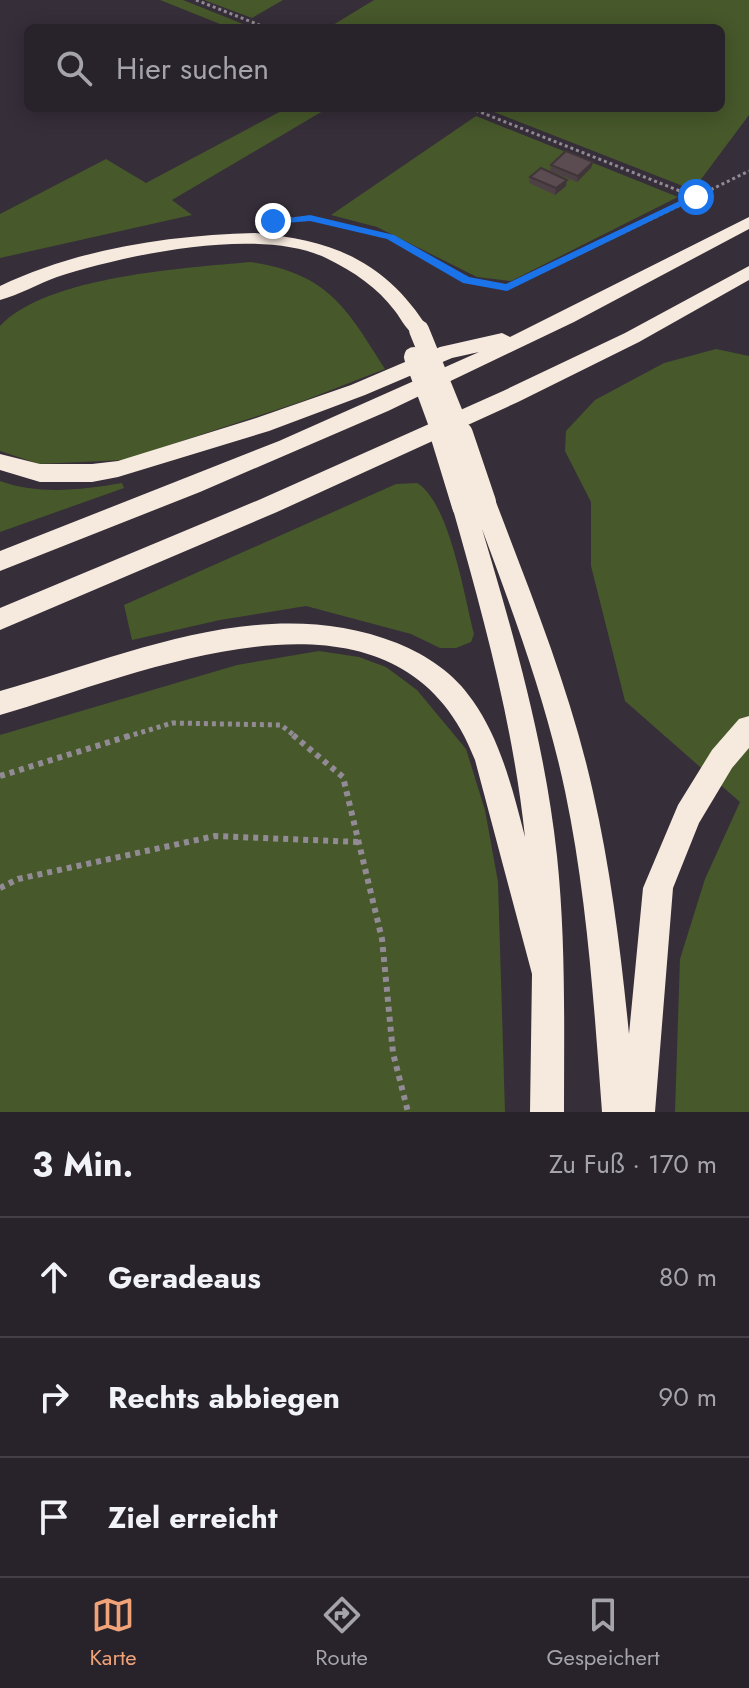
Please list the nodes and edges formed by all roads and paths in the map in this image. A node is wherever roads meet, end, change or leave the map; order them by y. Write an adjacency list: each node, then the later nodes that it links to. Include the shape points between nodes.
1 (196, 0): 2 (path)
2 (257, 24)
3 (480, 112): 5 (path)
4 (749, 171): 5 (path)
5 (696, 197): 6 (path, via 507,288 467,280 390,237 310,218)
6 (273, 221)
7 (749, 222): 11 (highway)
8 (749, 272): 16 (highway, via 594,357 485,409)
9 (0, 294): 12 (highway, via 65,268 148,249 223,238 275,238 330,252 364,271 396,298)
10 (0, 306): 12 (highway, via 33,288 87,271 199,249 268,245 344,269)
11 (540, 332): 13 (highway, via 447,352 261,425 118,469 40,473); 15 (highway, via 184,490)
12 (412, 333): 14 (highway, bridge, via 442,433)
13 (0, 462)
14 (474, 504): 22 (highway, via 532,778); 25 (highway, via 530,625 579,791 604,951)
15 (0, 561)
16 (0, 619)
17 (0, 703): 22 (highway, via 254,634 335,633 394,652 446,687 477,733 502,798)
18 (749, 728): 26 (highway, via 722,759 688,815 658,888)
19 (0, 776): 20 (path, via 172,723 281,725 343,777)
20 (358, 842): 21 (path, via 215,836 18,879); 23 (path, via 382,939 393,1053)
21 (0, 888)
22 (547, 973): 24 (highway)
23 (408, 1112)
24 (547, 1112)
25 (619, 1112)
26 (638, 1112)

